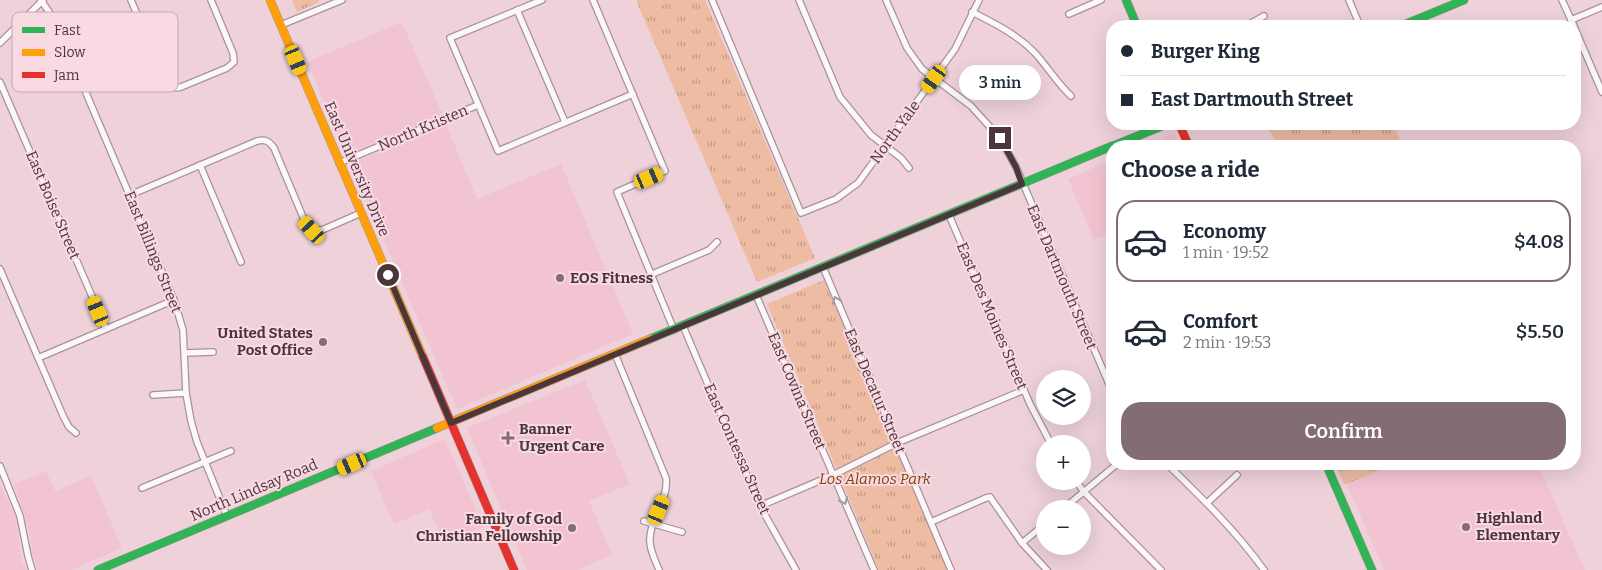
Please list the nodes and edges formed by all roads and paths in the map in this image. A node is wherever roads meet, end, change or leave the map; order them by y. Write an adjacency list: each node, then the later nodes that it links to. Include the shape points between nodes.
1 (42, 0): 20 (street); 21 (street, East Billings Street)
2 (131, 0): 22 (street)
3 (211, 0): 37 (street, via 234,62 227,68)
4 (270, 0): 31 (main road, East University Drive)
5 (342, 0): 17 (street)
6 (542, 0): 19 (street)
7 (593, 0): 40 (street)
8 (712, 0): 46 (street, North Yale, via 802,213 836,199 858,183)
9 (799, 0): 46 (street, via 840,97 871,135)
10 (886, 0): 35 (street, East Dartmouth Street, via 907,48)
11 (979, 0): 23 (street, North Yale)
12 (1101, 0): 24 (street)
13 (1126, 0): 26 (main road)
14 (1349, 0): 28 (street)
15 (1464, 0): 29 (main road)
16 (1562, 0): 30 (street)
17 (330, 2): 31 (street)
18 (1602, 7): 30 (street)
19 (517, 10): 42 (street, via 450,38); 43 (street)
20 (30, 12)
21 (49, 12)
22 (136, 12)
23 (972, 12): 35 (street, North Yale, via 955,49); 41 (street, via 1001,27 1032,50)
24 (1069, 14)
25 (1264, 16): 27 (street)
26 (1134, 20)
27 (1257, 20)
28 (1357, 20)
29 (1416, 20)
30 (1571, 20)
31 (281, 25): 48 (main road, East University Drive)
32 (12, 31): 33 (street)
33 (0, 43)
34 (1581, 44): 39 (street)
35 (934, 79): 46 (street, North Yale); 51 (street, East Dartmouth Street, via 971,106 1000,138)
36 (0, 82): 63 (street, East Boise Street)
37 (178, 87)
38 (86, 92): 52 (street, East Billings Street)
39 (1602, 92)
40 (633, 94): 43 (street); 59 (street, via 665,171 616,192)
41 (1071, 96)
42 (478, 105): 43 (street, via 498,151); 48 (street, North Kristen)
43 (565, 122)
44 (1152, 130): 45 (main road, North Lindsay Road)
45 (1128, 140)
46 (885, 146): 50 (street)
47 (1106, 149): 51 (main road, North Lindsay Road)
48 (339, 162): 53 (main road, East University Drive)
49 (200, 165): 52 (street); 53 (street, via 257,141 267,141 274,148 305,222 312,230 322,230); 56 (street)
50 (909, 168)
51 (1022, 184): 54 (main road, North Lindsay Road); 69 (street, East Dartmouth Street)
52 (130, 195): 61 (street, East Billings Street)
53 (361, 213): 73 (main road, East University Drive)
54 (949, 215): 57 (main road, North Lindsay Road); 70 (street, East Des Moines Street)
55 (717, 242): 59 (street, via 708,250)
56 (241, 262)
57 (823, 267): 60 (main road, North Lindsay Road); 76 (street, East Decatur Street, one-way to 57)
58 (0, 269): 68 (street)
59 (650, 275): 64 (street)
60 (756, 295): 62 (main road, North Lindsay Road); 83 (street, East Covina Street)
61 (174, 300): 63 (street); 66 (street, East Billings Street, via 183,330)
62 (683, 326): 64 (main road, North Lindsay Road); 89 (street, East Contessa Street)
63 (106, 328): 68 (street)
64 (674, 330): 67 (main road, North Lindsay Road)
65 (213, 352): 66 (street)
66 (185, 353): 71 (street, East Billings Street)
67 (615, 354): 73 (main road, North Lindsay Road); 93 (street, via 666,478 666,492)
68 (38, 358): 74 (street, via 64,418)
69 (1106, 377)
70 (1024, 390): 75 (street, East Des Moines Street); 76 (street)
71 (186, 393): 72 (street); 78 (street, East Billings Street, via 191,421)
72 (153, 395)
73 (451, 423): 90 (main road, North Lindsay Road); 99 (main road, East University Drive)
74 (76, 433)
75 (1046, 435)
76 (897, 443): 83 (street); 92 (street, East Decatur Street)
77 (231, 450): 78 (street)
78 (205, 461): 85 (street); 90 (street, East Billings Street)
79 (0, 466): 97 (street, via 20,516)
80 (1111, 470): 86 (street)
81 (1173, 470): 88 (street)
82 (1329, 470): 107 (main road)
83 (833, 475): 89 (street); 102 (street, East Covina Street, one-way to 102)
84 (1237, 475): 88 (street)
85 (142, 488)
86 (1084, 492): 87 (street); 105 (street)
87 (1074, 500)
88 (1208, 503): 106 (street)
89 (760, 506): 101 (street, East Contessa Street)
90 (227, 516): 98 (main road, North Lindsay Road)
91 (644, 522): 93 (street)
92 (931, 522): 96 (street, via 990,497); 103 (street, East Decatur Street)
93 (653, 524): 95 (street); 100 (street, via 650,543)
94 (1036, 531): 96 (street)
95 (682, 532)
96 (1022, 543): 104 (street)
97 (32, 570)
98 (98, 570)
99 (514, 570)
100 (659, 570)
101 (796, 570)
102 (874, 570)
103 (951, 570)
104 (1047, 570)
105 (1161, 570)
106 (1264, 570)
107 (1372, 570)

